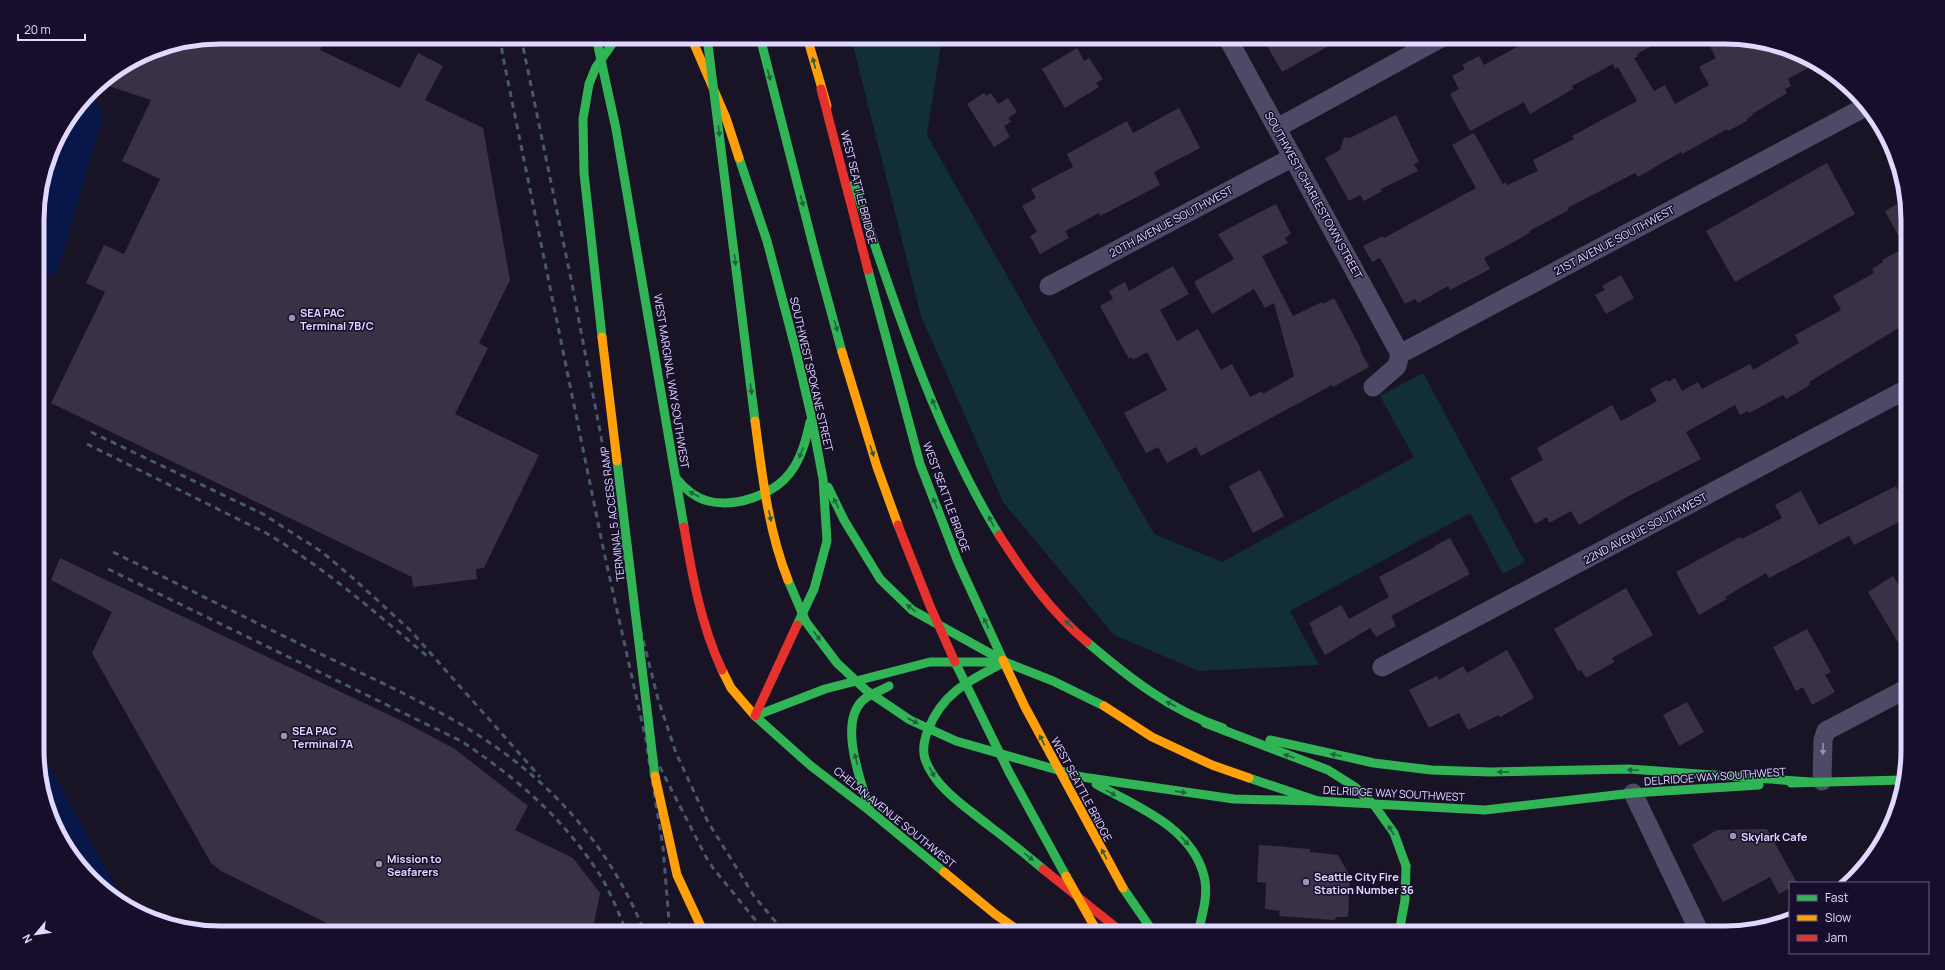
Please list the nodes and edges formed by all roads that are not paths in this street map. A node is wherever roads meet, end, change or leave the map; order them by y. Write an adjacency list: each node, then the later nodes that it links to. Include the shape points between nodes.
1 (598, 44): 18 (main road, WEST MARGINAL WAY SOUTHWEST, via 618,137)
2 (612, 44): 33 (main road, TERMINAL 5 ACCESS RAMP, bridge, via 596,68 589,86 583,130 587,208 653,767 677,875)
3 (694, 44): 17 (main road, SOUTHWEST SPOKANE STREET, via 726,118 768,241)
4 (708, 44): 26 (main road, one-way to 26, bridge, via 762,478 779,557 806,622 837,663 867,691 910,720 956,741)
5 (762, 44): 35 (main road, one-way to 35, bridge, via 862,420 897,520 930,606 972,697)
6 (809, 44): 9 (main road, WEST SEATTLE BRIDGE, one-way to 6)
7 (1231, 44): 11 (street, SOUTHWEST CHARLESTOWN STREET)
8 (1431, 44): 11 (street)
9 (821, 89): 25 (main road, one-way to 9, bridge, via 1157,697 1096,650 1049,605 1000,538 959,461 929,393); 32 (main road, WEST SEATTLE BRIDGE, one-way to 9, bridge, via 1024,707 958,562 920,464)
10 (1861, 109): 14 (street, 21ST AVENUE SOUTHWEST)
11 (1277, 128): 12 (street, SOUTHWEST CHARLESTOWN STREET)
12 (1293, 157): 13 (street, 20TH AVENUE SOUTHWEST); 14 (street, SOUTHWEST CHARLESTOWN STREET)
13 (1049, 286)
14 (1400, 354): 15 (street, via 1397,366)
15 (1373, 387)
16 (1901, 392): 22 (street, 22ND AVENUE SOUTHWEST)
17 (811, 415): 18 (main road, one-way to 18, via 802,455 785,479 763,493 734,503 709,502 685,489); 19 (main road, SOUTHWEST SPOKANE STREET)
18 (676, 478): 24 (main road, WEST MARGINAL WAY SOUTHWEST, via 692,574 710,644 731,688)
19 (823, 479): 21 (main road, one-way to 19, via 912,610 880,579 844,520); 24 (main road, SOUTHWEST SPOKANE STREET, via 827,541 814,589)
20 (930, 662): 21 (main road, DELRIDGE WAY SOUTHWEST); 24 (main road, DELRIDGE WAY SOUTHWEST, via 826,689); 31 (main road, one-way to 20, via 854,756 853,718 861,702)
21 (1006, 662): 30 (main road, DELRIDGE WAY SOUTHWEST, via 1100,704 1152,737 1212,765); 36 (main road, one-way to 36, via 976,676 949,696 934,714 924,742 925,759 934,776 953,796)
22 (1382, 667)
23 (1901, 692): 28 (street, one-way to 28, via 1826,731)
24 (755, 716): 31 (main road, CHELAN AVENUE SOUTHWEST, via 811,766)
25 (1205, 723): 28 (main road, one-way to 25, bridge, via 1629,769 1490,772 1431,770 1374,763 1291,746); 40 (main road, one-way to 25, bridge, via 1406,891 1406,866 1394,833 1374,805 1355,787 1328,770)
26 (1082, 777): 30 (main road, one-way to 30, via 1234,799); 39 (main road, one-way to 39, via 1172,827 1196,852 1207,884)
27 (1898, 780): 28 (main road, DELRIDGE WAY SOUTHWEST)
28 (1817, 781): 29 (main road, DELRIDGE WAY SOUTHWEST)
29 (1633, 794): 30 (main road, DELRIDGE WAY SOUTHWEST, via 1485,810); 41 (street)
30 (1318, 801)
31 (870, 810): 34 (main road, CHELAN AVENUE SOUTHWEST)
32 (1123, 888): 37 (main road, WEST SEATTLE BRIDGE); 38 (main road)
33 (701, 926)
34 (1012, 926)
35 (1094, 926)
36 (1114, 926)
37 (1143, 926)
38 (1149, 926)
39 (1200, 926)
40 (1401, 926)
41 (1697, 926)

